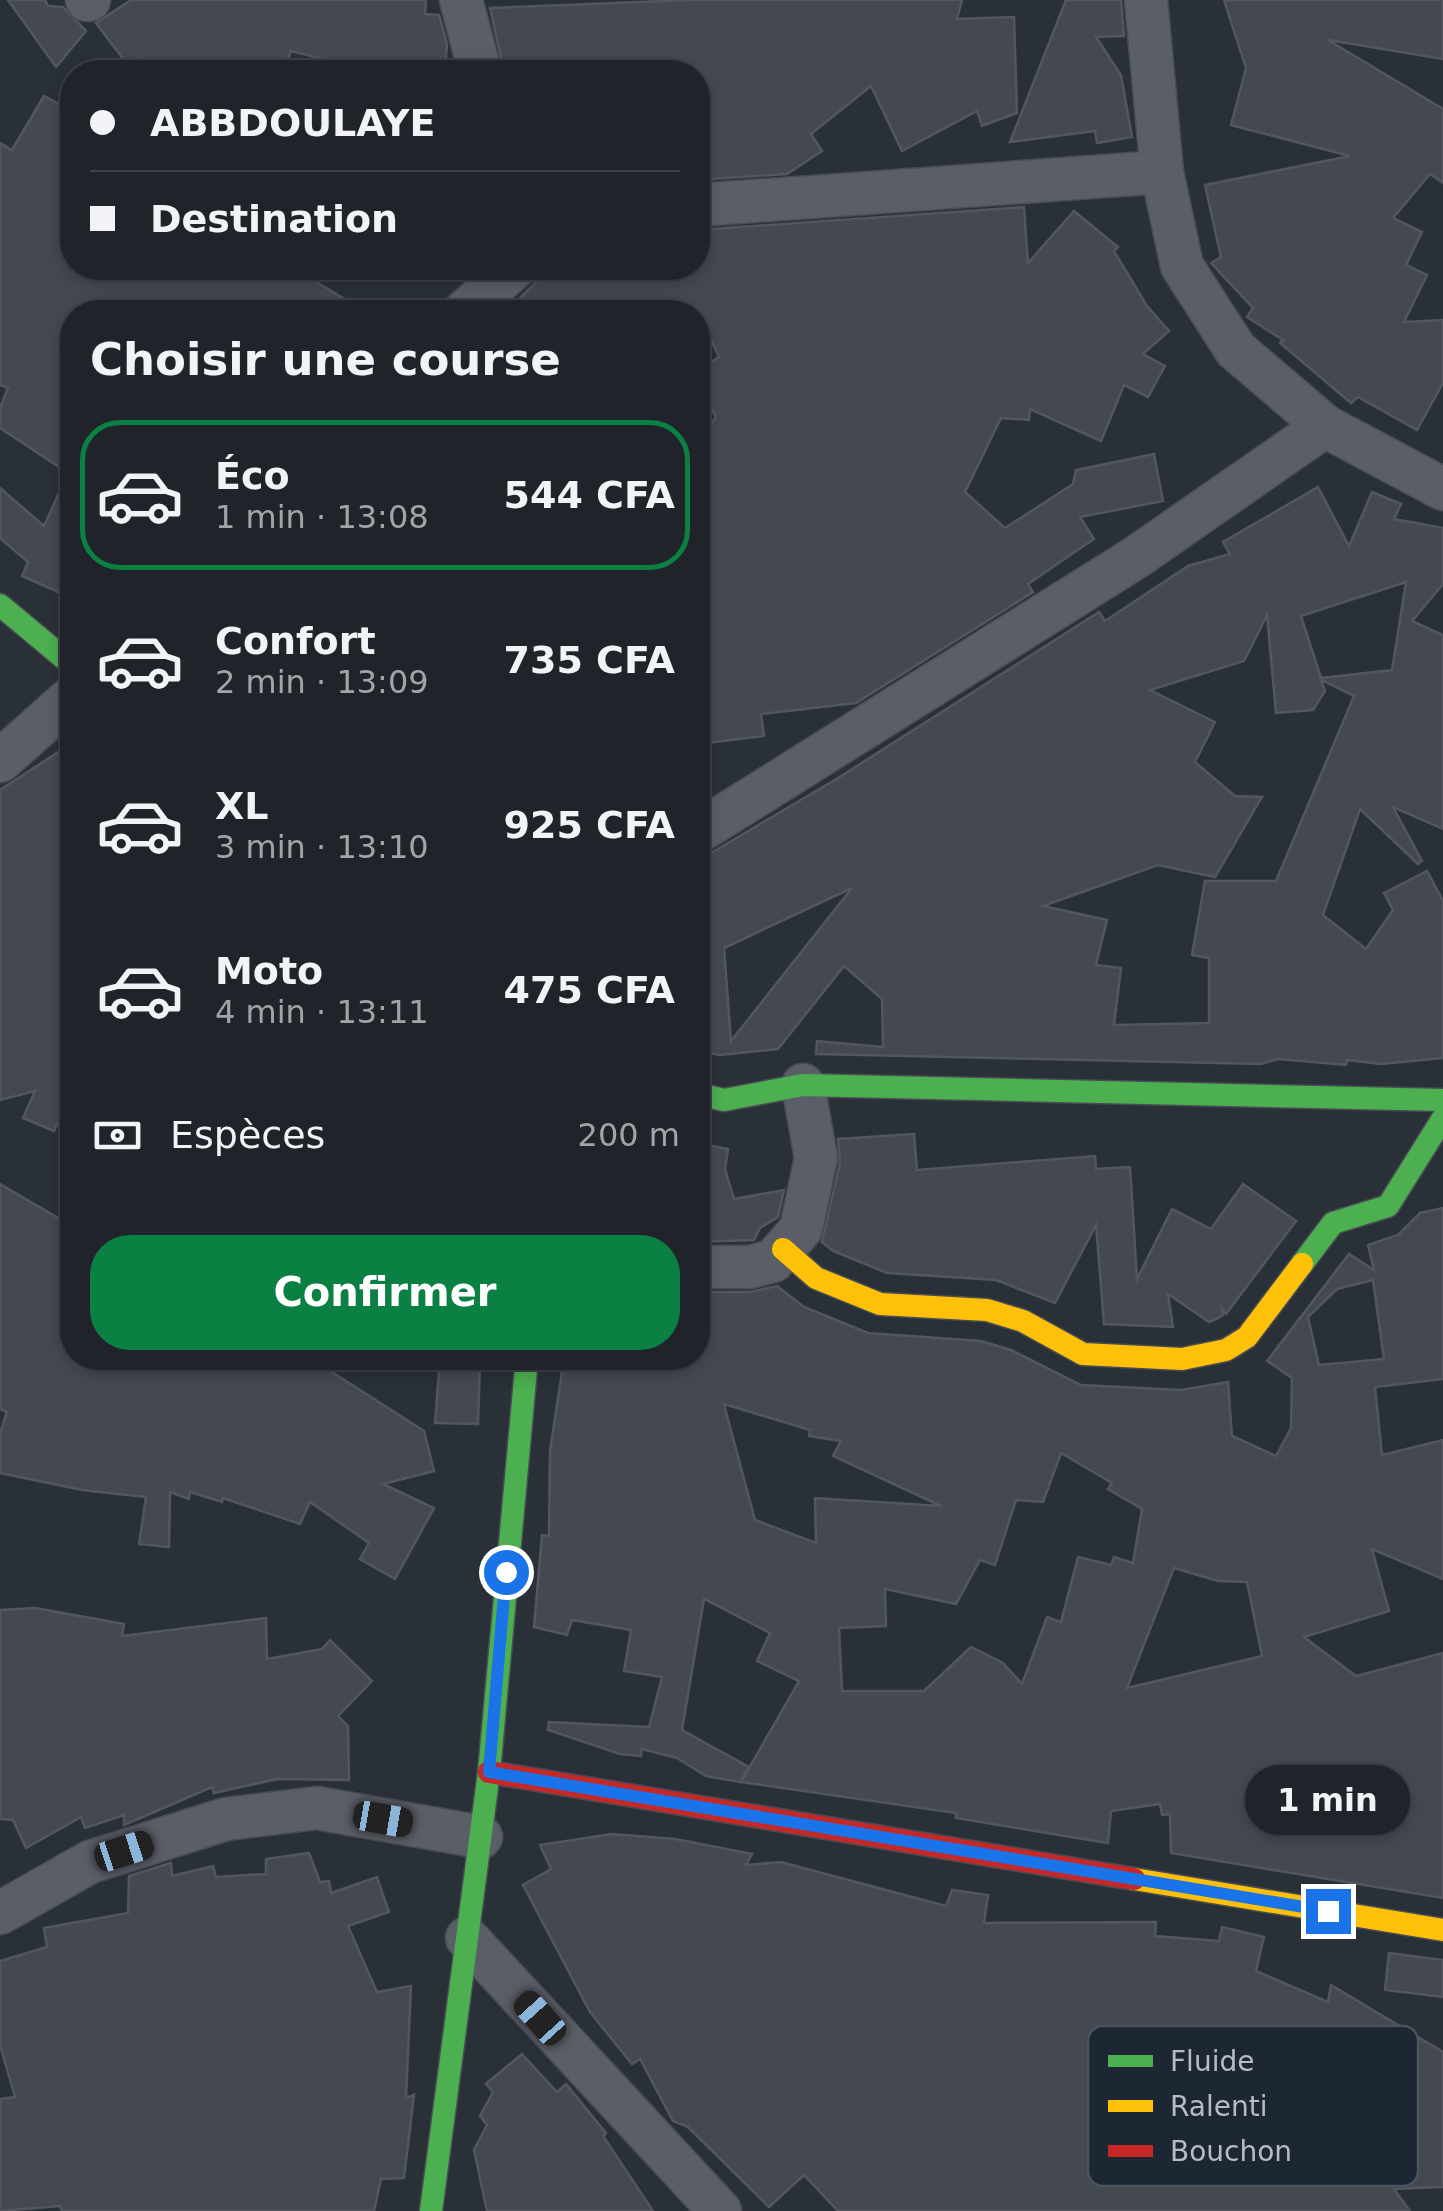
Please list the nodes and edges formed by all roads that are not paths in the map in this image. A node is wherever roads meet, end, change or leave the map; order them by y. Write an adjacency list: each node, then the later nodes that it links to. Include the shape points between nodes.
1 (461, 0): 3 (street)
2 (1146, 0): 4 (street)
3 (477, 60)
4 (1162, 172): 5 (street); 8 (street, via 1182,266 1236,350)
5 (710, 204)
6 (500, 280): 7 (street)
7 (478, 300)
8 (1325, 426): 9 (street); 14 (street, via 1135,558)
9 (1443, 489)
10 (0, 606): 11 (street)
11 (60, 655)
12 (60, 707): 13 (street)
13 (0, 761)
14 (710, 824)
15 (803, 1085): 16 (street); 17 (street); 19 (street, via 816,1158 813,1188 800,1229)
16 (710, 1097)
17 (1443, 1100)
18 (1443, 1118): 19 (street, via 1388,1206 1333,1224 1248,1337 1208,1354 1083,1354 987,1310 880,1304 816,1278)
19 (783, 1249): 20 (street, via 773,1261 750,1267)
20 (710, 1267)
21 (527, 1370): 22 (street)
22 (489, 1772): 23 (street); 25 (street)
23 (480, 1837): 24 (street, via 318,1808 226,1819 90,1862); 26 (street)
24 (0, 1913)
25 (1443, 1930)
26 (467, 1938): 27 (street); 28 (street)
27 (431, 2211)
28 (720, 2211)

